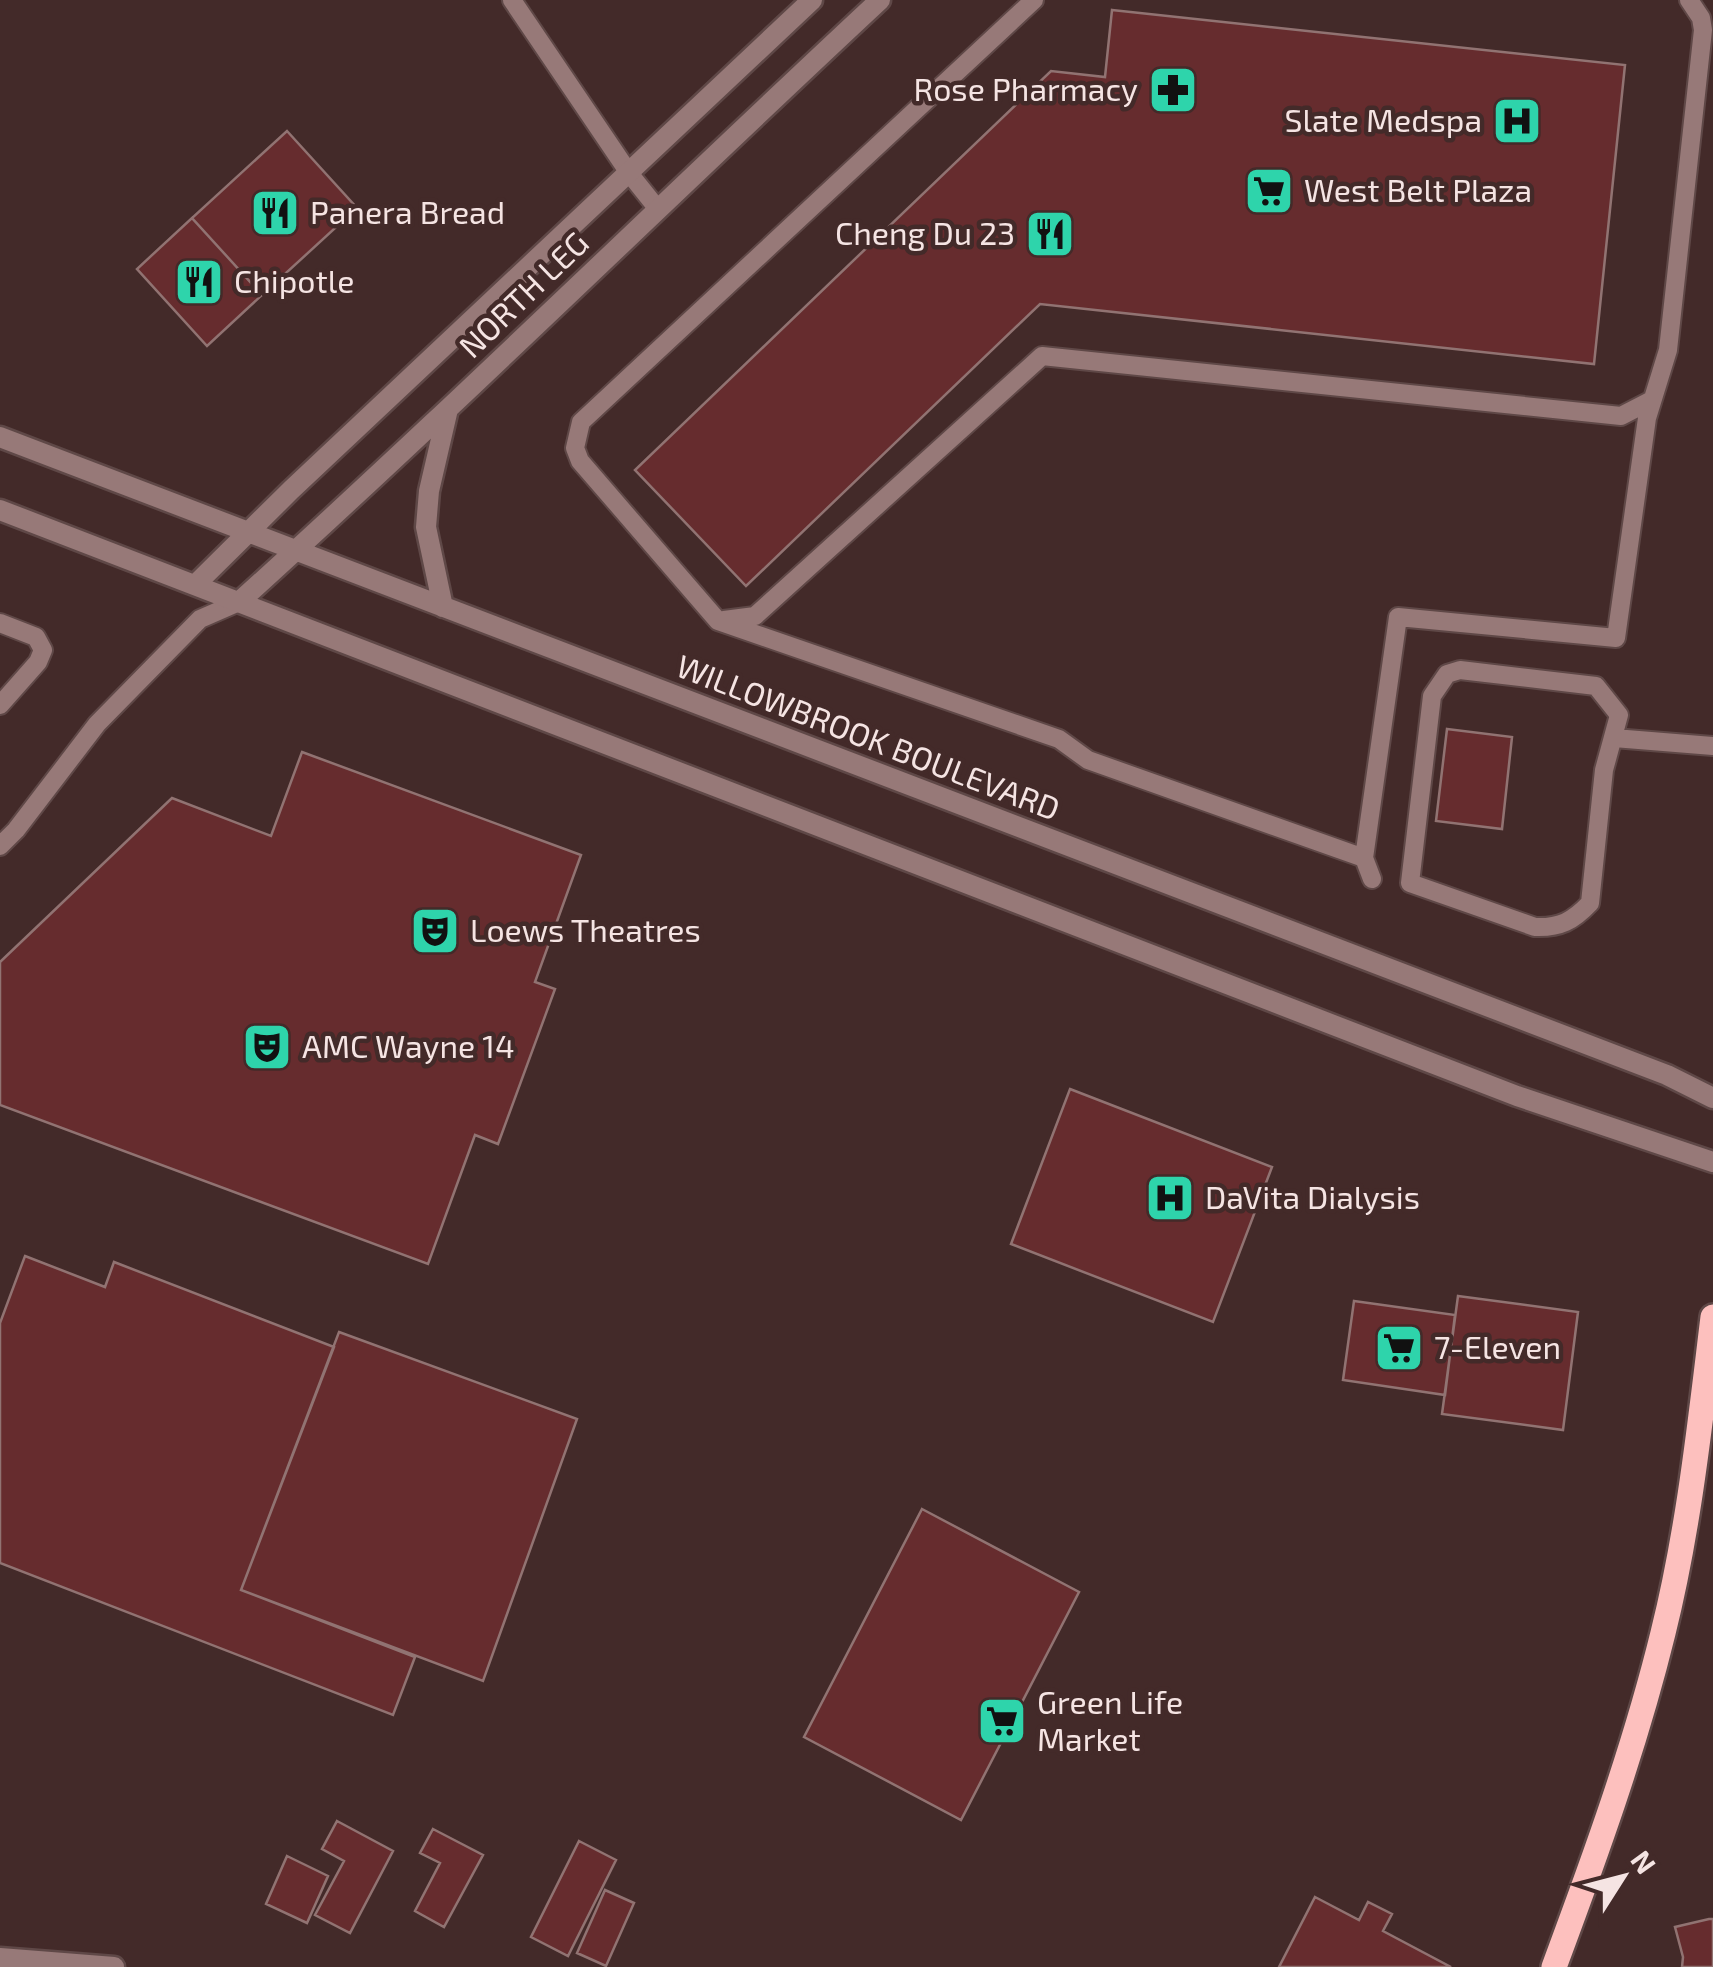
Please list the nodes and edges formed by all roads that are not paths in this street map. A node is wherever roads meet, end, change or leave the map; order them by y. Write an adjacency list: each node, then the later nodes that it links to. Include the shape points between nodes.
1 (512, 0): 6 (lane)
2 (812, 0): 6 (street, NORTH LEG)
3 (880, 0): 7 (street, NORTH LEG)
4 (1034, 0): 18 (lane, via 581,422 575,448 580,461)
5 (1689, 0): 8 (lane, via 1704,30 1668,350)
6 (629, 174): 7 (lane); 12 (street, NORTH LEG)
7 (657, 208): 9 (street, NORTH LEG)
8 (1652, 400): 18 (lane, via 1621,416 1042,356 755,616); 24 (lane, via 1616,638 1398,618)
9 (448, 409): 13 (street, NORTH LEG); 16 (street, via 426,527)
10 (0, 437): 12 (street, WILLOWBROOK BOULEVARD)
11 (0, 510): 14 (street)
12 (248, 532): 13 (street, WILLOWBROOK BOULEVARD); 14 (street, NORTH LEG)
13 (296, 550): 15 (street, NORTH LEG); 16 (street, WILLOWBROOK BOULEVARD)
14 (195, 585): 15 (street); 17 (lane)
15 (238, 602): 17 (lane, NORTH LEG); 27 (street, via 1499,1089)
16 (443, 606): 26 (street, WILLOWBROOK BOULEVARD, via 1668,1075)
17 (200, 619): 23 (lane, NORTH LEG, via 97,724)
18 (718, 621): 24 (lane, via 1059,739 1088,760)
19 (0, 624): 20 (lane, via 36,638 43,650)
20 (0, 705)
21 (1614, 738): 21 (lane, via 1618,715 1596,686 1460,670 1447,674 1432,696 1410,883 1535,927 1554,928 1579,915 1590,904 1604,770); 22 (lane)
22 (1713, 746)
23 (0, 846)
24 (1364, 858): 25 (lane)
25 (1372, 879)
26 (1713, 1098)
27 (1713, 1162)
28 (1713, 1317): 31 (main road, via 1693,1478 1664,1631 1623,1777)
29 (0, 1958): 30 (street)
30 (114, 1967)
31 (1554, 1967)

